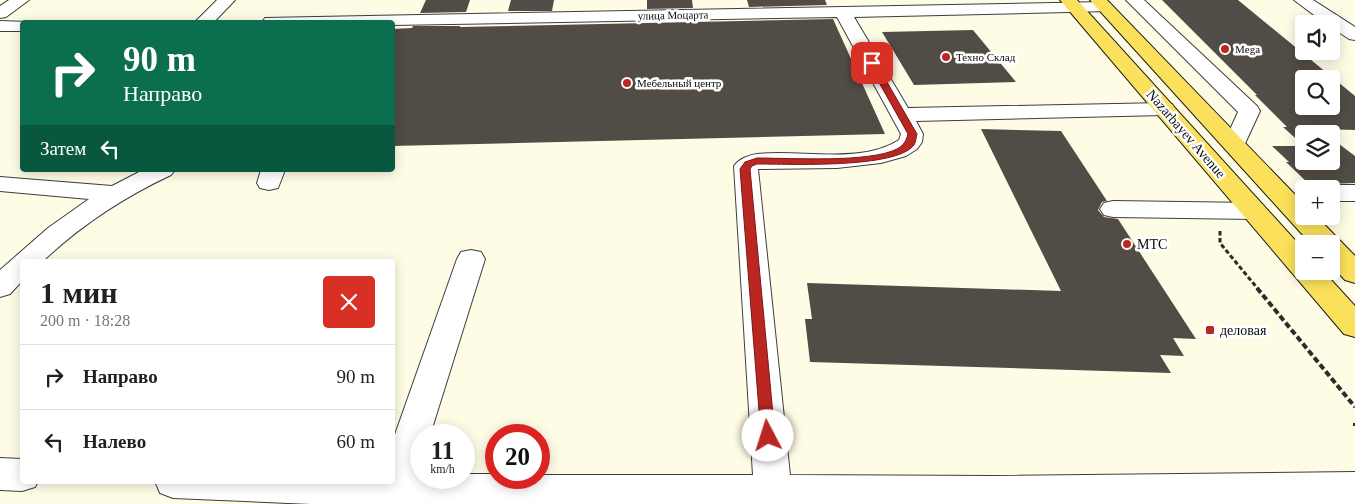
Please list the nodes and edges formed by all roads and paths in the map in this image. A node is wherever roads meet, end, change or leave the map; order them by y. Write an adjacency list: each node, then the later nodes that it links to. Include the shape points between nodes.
1 (21, 0): 13 (street)
2 (227, 0): 16 (street)
3 (488, 0): 15 (street)
4 (1134, 0): 21 (street)
5 (1302, 0): 20 (street)
6 (1101, 3): 7 (street, улица Моцарта); 22 (main road, Nazarbayev Avenue)
7 (1071, 4): 9 (street, улица Моцарта); 23 (main road, Nazarbayev Avenue)
8 (809, 6): 10 (street, улица Моцарта); 12 (street, улица Моцарта)
9 (881, 6): 12 (street, улица Моцарта)
10 (711, 7): 11 (street, улица Моцарта)
11 (596, 8): 15 (street, улица Моцарта)
12 (843, 12): 24 (street)
13 (0, 13)
14 (363, 17): 15 (street, улица Моцарта); 17 (street, улица Моцарта)
15 (482, 18)
16 (206, 20)
17 (308, 20)
18 (0, 26): 19 (street)
19 (20, 26)
20 (1355, 35)
21 (1198, 61): 22 (street); 25 (street, via 1249,111)
22 (1164, 71): 25 (main road, Nazarbayev Avenue)
23 (1164, 109): 24 (street); 33 (main road, Nazarbayev Avenue)
24 (902, 115): 49 (street, via 912,134 910,144 900,151 858,160 757,161 746,166)
25 (1234, 145): 34 (main road, Nazarbayev Avenue)
26 (153, 172): 30 (street)
27 (0, 184): 30 (street)
28 (1355, 192): 29 (street)
29 (1340, 193)
30 (115, 194): 37 (street, via 51,237)
31 (1113, 209): 32 (street)
32 (1222, 210): 33 (street); 44 (path, via 1220,242)
33 (1254, 211): 36 (main road, Nazarbayev Avenue)
34 (1319, 235)
35 (1340, 257): 40 (main road)
36 (1295, 258)
37 (29, 259)
38 (471, 259): 50 (street)
39 (20, 267): 42 (street)
40 (1355, 273)
41 (1315, 280): 43 (main road)
42 (0, 287)
43 (1355, 326)
44 (1355, 407)
45 (0, 474): 46 (street)
46 (20, 474)
47 (212, 484): 50 (street)
48 (1355, 489): 51 (street)
49 (773, 493): 50 (street); 51 (street)
50 (392, 498)
51 (996, 499)

